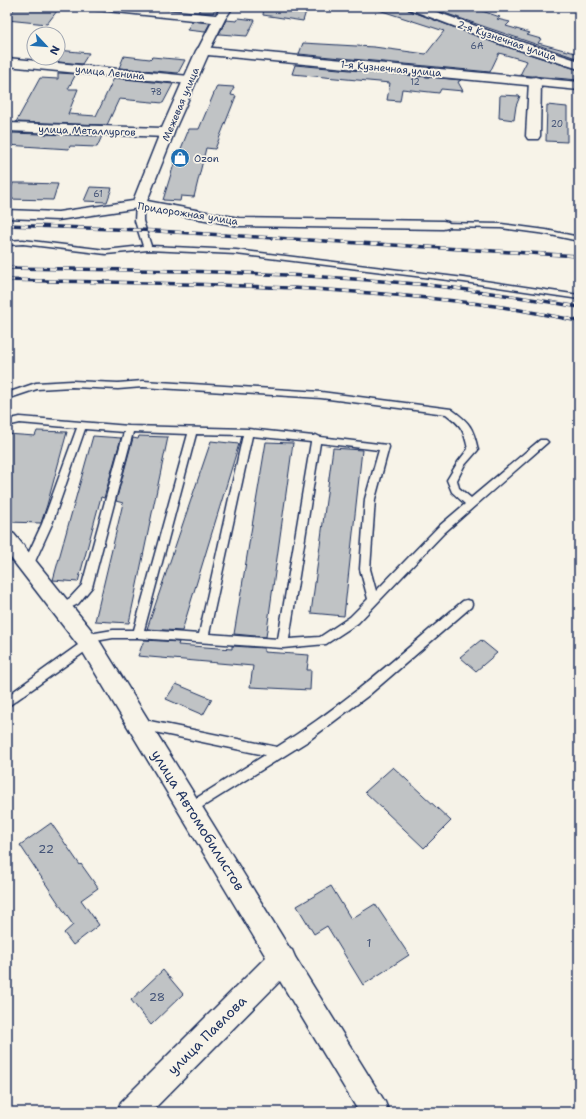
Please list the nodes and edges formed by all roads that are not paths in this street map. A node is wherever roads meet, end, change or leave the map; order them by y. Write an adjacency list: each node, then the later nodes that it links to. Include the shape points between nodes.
1 (97, 7): 4 (street)
2 (227, 7): 4 (street, Межевая улица)
3 (413, 7): 7 (street, 2-я Кузнечная улица, via 502,40)
4 (219, 19): 5 (street, Межевая улица)
5 (203, 51): 8 (street, Межевая улица); 9 (street, 1-я Кузнечная улица)
6 (7, 62): 8 (street, улица Ленина)
7 (579, 64)
8 (189, 80): 12 (street, Межевая улица)
9 (535, 81): 10 (street, 1-я Кузнечная улица); 13 (street)
10 (579, 86)
11 (7, 127): 12 (street, улица Металлургов)
12 (167, 133): 14 (street, Межевая улица)
13 (533, 136)
14 (139, 204): 15 (street, Придорожная улица, via 58,216); 16 (street, Придорожная улица, via 239,222); 19 (lane, via 137,217)
15 (7, 214)
16 (443, 225): 17 (lane, via 501,226)
17 (579, 239)
18 (7, 243): 19 (lane, via 23,242 106,252)
19 (148, 248): 20 (lane, via 236,252 307,260)
20 (579, 297)
21 (7, 396): 29 (lane, via 36,386 143,384 321,395 448,411 469,431 473,450 452,480 455,490)
22 (7, 423): 23 (lane, via 20,420)
23 (82, 425): 24 (lane); 31 (lane, via 47,524)
24 (129, 429): 25 (lane); 34 (lane, via 87,587 74,601)
25 (193, 430): 26 (lane); 35 (lane)
26 (248, 432): 27 (lane); 36 (lane)
27 (316, 438): 32 (lane, via 384,447 370,499 364,569); 38 (lane)
28 (543, 442): 29 (lane)
29 (472, 504): 32 (lane, via 441,530)
30 (7, 538): 31 (street, улица Автомобилистов)
31 (28, 565): 34 (street, улица Автомобилистов)
32 (373, 599): 38 (lane, via 354,620 322,641)
33 (467, 604): 41 (lane, via 365,692)
34 (62, 608): 37 (street, улица Автомобилистов)
35 (138, 634): 36 (lane); 37 (lane, via 92,637)
36 (203, 639): 38 (lane)
37 (89, 642): 39 (lane); 40 (street, улица Автомобилистов)
38 (283, 644)
39 (7, 702)
40 (139, 724): 41 (lane); 42 (street, улица Автомобилистов)
41 (279, 753): 42 (lane)
42 (191, 808): 43 (street, улица Автомобилистов)
43 (283, 959): 44 (street, улица Павлова); 45 (street, улица Автомобилистов)
44 (131, 1112)
45 (375, 1112)

